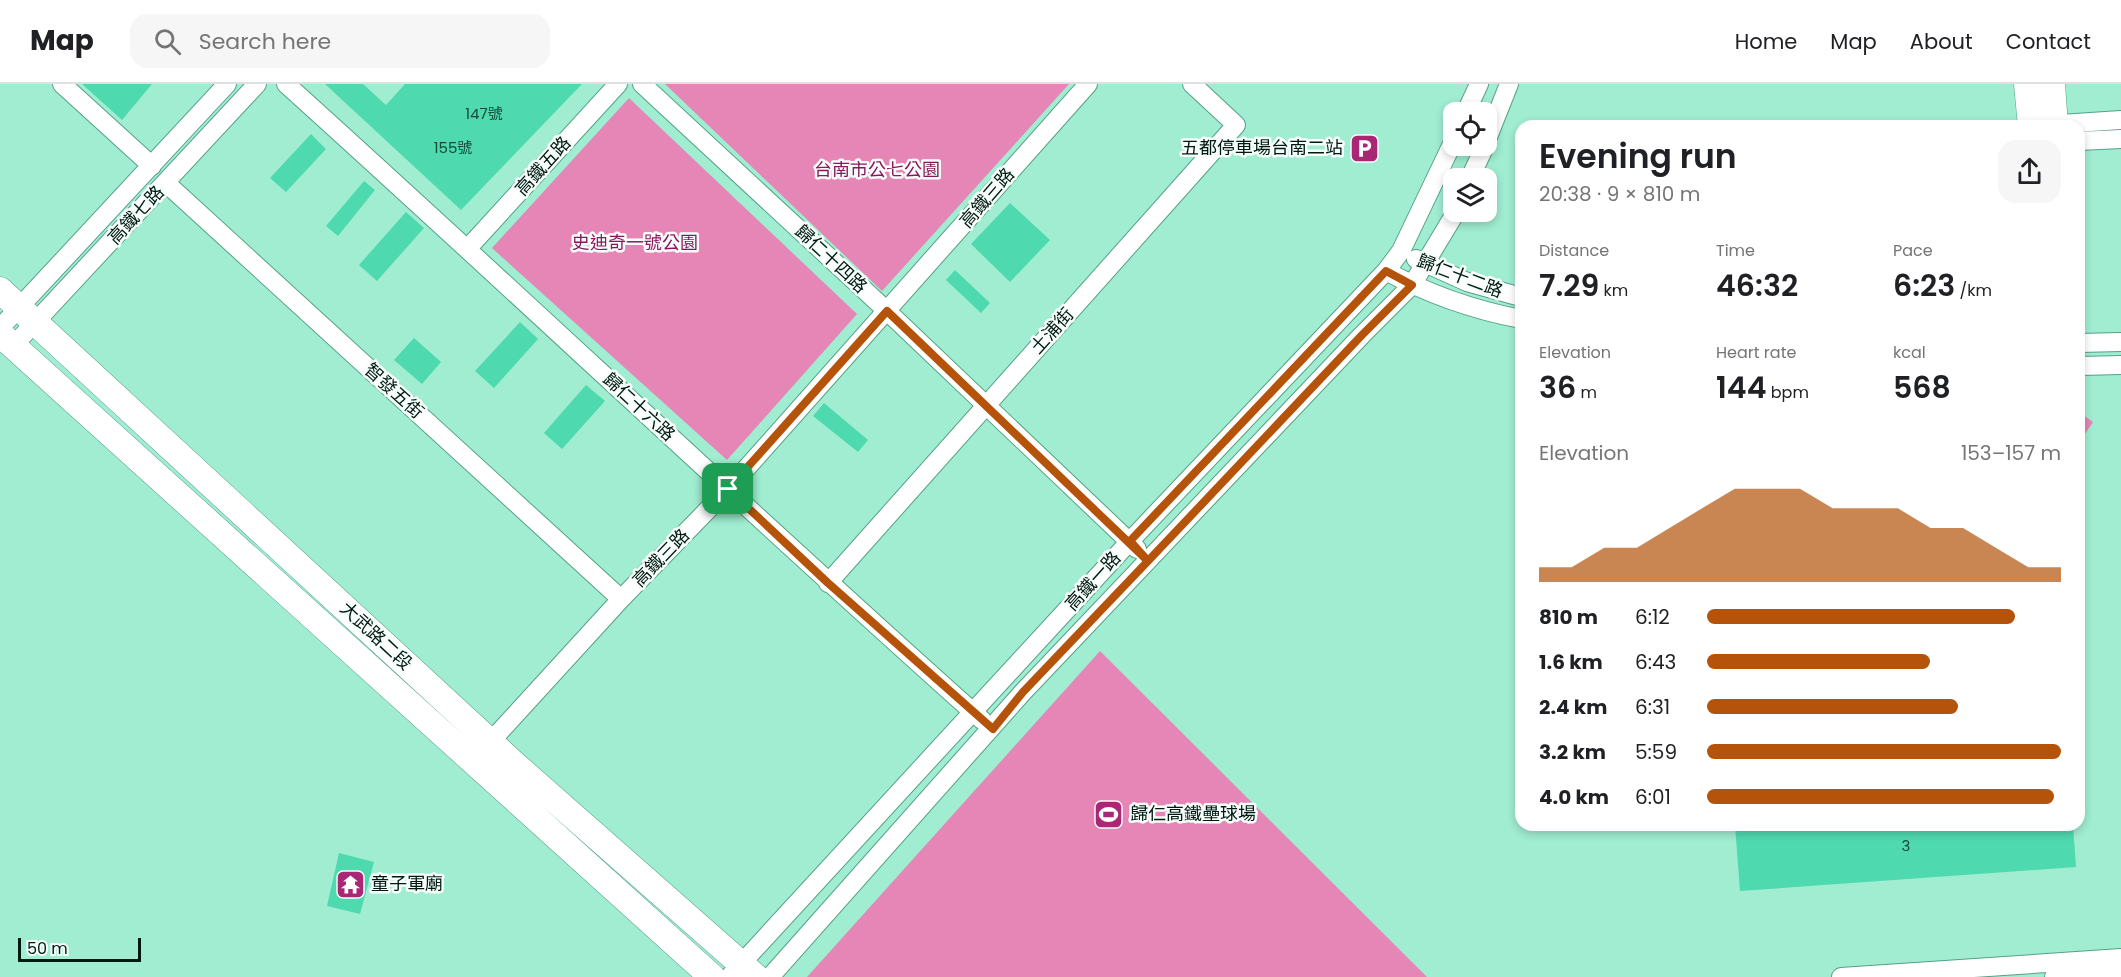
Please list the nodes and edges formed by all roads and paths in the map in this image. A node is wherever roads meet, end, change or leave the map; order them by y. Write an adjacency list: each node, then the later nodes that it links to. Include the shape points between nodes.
1 (62, 84): 22 (street)
2 (227, 84): 22 (street, 高鐵七路)
3 (257, 84): 23 (street, 高鐵七路)
4 (286, 84): 25 (street, 歸仁十六路)
5 (618, 84): 25 (street, 高鐵五路)
6 (642, 84): 32 (street, 歸仁十四路)
7 (1088, 84): 32 (street, 高鐵三路)
8 (1192, 84): 40 (street, 土浦街, via 1236,125)
9 (1479, 84): 13 (street)
10 (1509, 84): 14 (street)
11 (2027, 84): 15 (street)
12 (2052, 84): 16 (street)
13 (1471, 102)
14 (1497, 115)
15 (2041, 120)
16 (2044, 120)
17 (2121, 120): 18 (street)
18 (2085, 123)
19 (2121, 139): 20 (street)
20 (2085, 141)
21 (1446, 156): 26 (street, 高鐵一路)
22 (152, 166): 33 (street, 高鐵七路)
23 (166, 183): 33 (street, 高鐵七路); 45 (street, 智發五街)
24 (1449, 222): 27 (street, 高鐵一路)
25 (468, 248): 41 (street, 歸仁十六路)
26 (1401, 251): 27 (street, 歸仁十二路); 28 (street, 高鐵一路)
27 (1425, 264): 29 (street, 高鐵一路); 31 (street, 歸仁十二路, via 1467,282)
28 (1386, 271): 29 (street, 歸仁十二路); 42 (street, 高鐵一路)
29 (1412, 285): 34 (street, 歸仁十二路, via 1462,304); 43 (street, 高鐵一路)
30 (0, 290): 33 (street, 大武路二段)
31 (1515, 295)
32 (887, 311): 40 (street, 歸仁十四路); 41 (street, 高鐵三路)
33 (28, 315): 35 (street, 高鐵七路); 48 (street, 大武路二段)
34 (1515, 317)
35 (4, 336): 49 (street, 大武路二段)
36 (2121, 342): 37 (street)
37 (2085, 343)
38 (2121, 365): 39 (street)
39 (2085, 366)
40 (985, 407): 42 (street, 歸仁十四路); 44 (street, 土浦街)
41 (728, 489): 44 (street, 歸仁十六路); 45 (street, 高鐵三路)
42 (1130, 541): 43 (street, 歸仁十四路); 46 (street, 高鐵一路)
43 (1148, 561): 47 (street, 高鐵一路, via 1023,692)
44 (828, 583): 46 (street, 歸仁十六路)
45 (621, 599): 48 (street, 高鐵三路)
46 (974, 712): 47 (street, 歸仁十六路); 51 (street, 高鐵一路, via 877,814)
47 (993, 729): 54 (street, 高鐵一路, via 907,820)
48 (490, 742): 49 (street, 高鐵三路); 51 (street, 大武路二段)
49 (473, 762): 53 (street, 大武路二段)
50 (2121, 958): 55 (street)
51 (742, 973)
52 (2121, 973): 56 (street)
53 (712, 977)
54 (770, 977)
55 (1841, 977)
56 (2054, 977)

